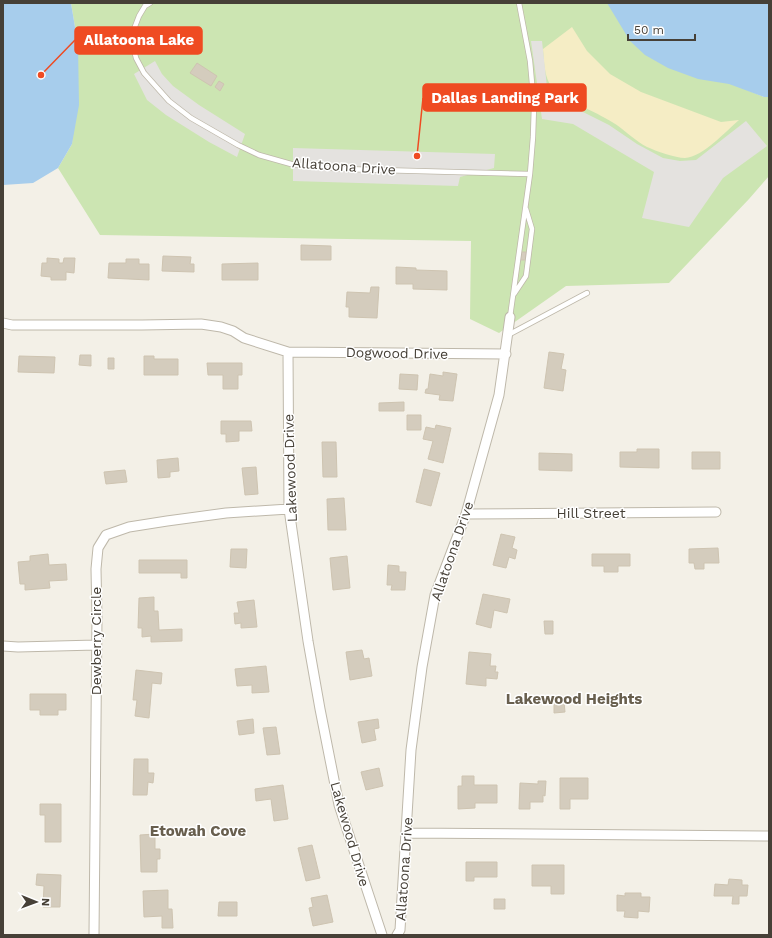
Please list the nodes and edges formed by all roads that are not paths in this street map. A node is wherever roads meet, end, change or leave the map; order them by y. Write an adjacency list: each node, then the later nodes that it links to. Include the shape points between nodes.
1 (150, 3): 3 (lane, Allatoona Drive, via 139,16 132,37 136,58 144,73 169,101 191,118 259,155 291,164 342,169)
2 (519, 3): 3 (lane, Allatoona Drive, via 529,54 534,106)
3 (530, 174): 4 (lane, Allatoona Drive)
4 (525, 207): 6 (lane); 6 (lane, Allatoona Drive, via 532,229 526,276)
5 (587, 293): 9 (lane)
6 (513, 296): 7 (lane, Allatoona Drive)
7 (510, 317): 9 (street, Allatoona Drive)
8 (3, 323): 10 (street, via 201,324 221,327 244,338)
9 (507, 336): 11 (street, Allatoona Drive)
10 (288, 352): 11 (street, Dogwood Drive); 12 (street, Lakewood Drive)
11 (506, 354): 14 (street, Allatoona Drive, via 499,395)
12 (289, 509): 15 (street, Dewberry Circle, via 226,513 167,521 129,527 106,535 98,548 96,569); 20 (street, Lakewood Drive, via 308,641 339,805)
13 (716, 512): 14 (street, Hill Street)
14 (466, 514): 17 (street, Allatoona Drive, via 435,595 411,750)
15 (96, 645): 16 (street); 19 (street, Dewberry Circle)
16 (3, 646)
17 (406, 833): 18 (street); 21 (street, Allatoona Drive, via 400,930)
18 (769, 836)
19 (94, 935)
20 (382, 935)
21 (397, 935)

